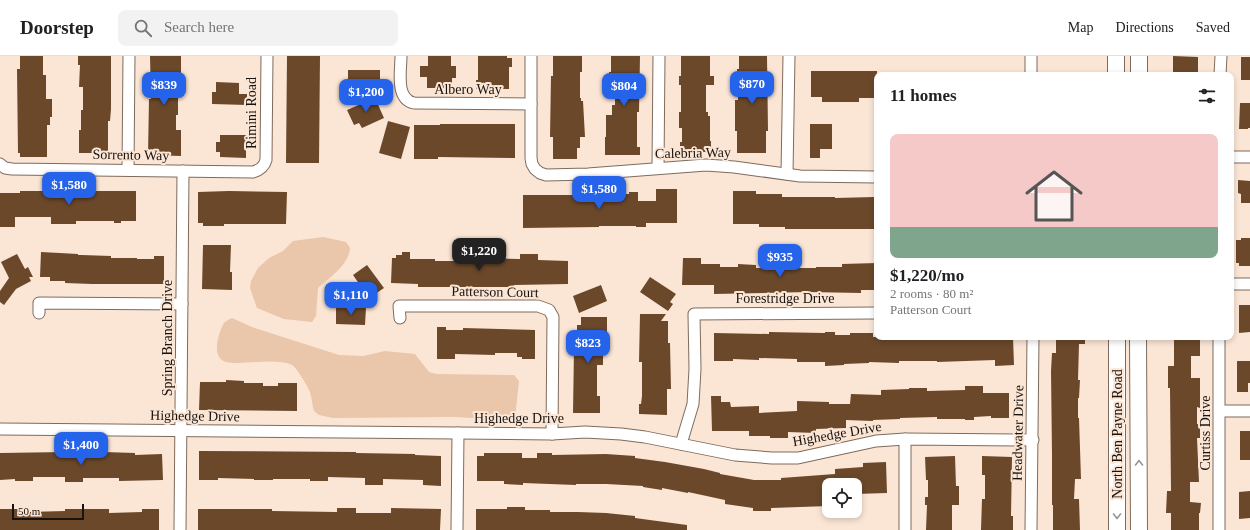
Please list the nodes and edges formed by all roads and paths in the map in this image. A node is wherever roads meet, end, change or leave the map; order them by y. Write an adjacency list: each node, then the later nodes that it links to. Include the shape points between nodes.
1 (129, 56): 21 (street)
2 (267, 56): 19 (street, Rimini Road, via 266,160)
3 (401, 56): 15 (street, Albero Way, via 401,91 406,100 414,103)
4 (531, 56): 15 (street)
5 (659, 56): 20 (street)
6 (789, 56): 23 (street)
7 (1031, 56): 11 (street)
8 (1116, 56): 12 (street)
9 (1139, 56): 13 (street)
10 (1221, 56): 14 (street)
11 (1031, 72)
12 (1116, 72)
13 (1139, 72)
14 (1220, 72)
15 (531, 104): 20 (street, Calebria Way, via 531,158 535,170 540,173 574,175)
16 (1234, 157): 17 (street)
17 (1250, 157)
18 (0, 165): 21 (street, Sorrento Way, via 12,169)
19 (262, 168): 22 (street, Sorrento Way, via 253,172)
20 (658, 168): 23 (street, Calebria Way, via 719,166)
21 (128, 170): 22 (street, Sorrento Way)
22 (183, 171): 27 (street, Spring Branch Drive)
23 (787, 174): 24 (street, Calebria Way)
24 (874, 177)
25 (1234, 284): 26 (street)
26 (1250, 284)
27 (182, 304): 28 (street, via 39,303); 38 (street, Spring Branch Drive)
28 (39, 313)
29 (874, 313): 43 (street, Forestridge Drive, via 694,314 693,404)
30 (400, 318): 40 (street, Patterson Court, via 399,306 538,306 549,310 552,317)
31 (1033, 340): 42 (street, Headwater Drive)
32 (1117, 340): 48 (street, North Ben Payne Road, one-way to 48)
33 (1138, 340): 49 (street, North Ben Payne Road, one-way to 33)
34 (1220, 340): 35 (street, Curtiss Drive)
35 (1220, 410): 36 (street); 50 (street, Curtiss Drive)
36 (1250, 411)
37 (0, 429): 38 (street, Highedge Drive)
38 (181, 431): 39 (street, Highedge Drive); 44 (street, Spring Branch Drive)
39 (458, 433): 40 (street, Highedge Drive); 45 (street)
40 (552, 434): 43 (street, Highedge Drive, via 621,434)
41 (905, 439): 42 (street, Highedge Drive); 43 (street, Highedge Drive, via 876,441 798,458 735,455); 46 (street)
42 (1033, 440): 47 (street, Headwater Drive)
43 (681, 444)
44 (180, 530)
45 (457, 530)
46 (905, 530)
47 (1032, 530)
48 (1117, 530)
49 (1139, 530)
50 (1219, 530)

